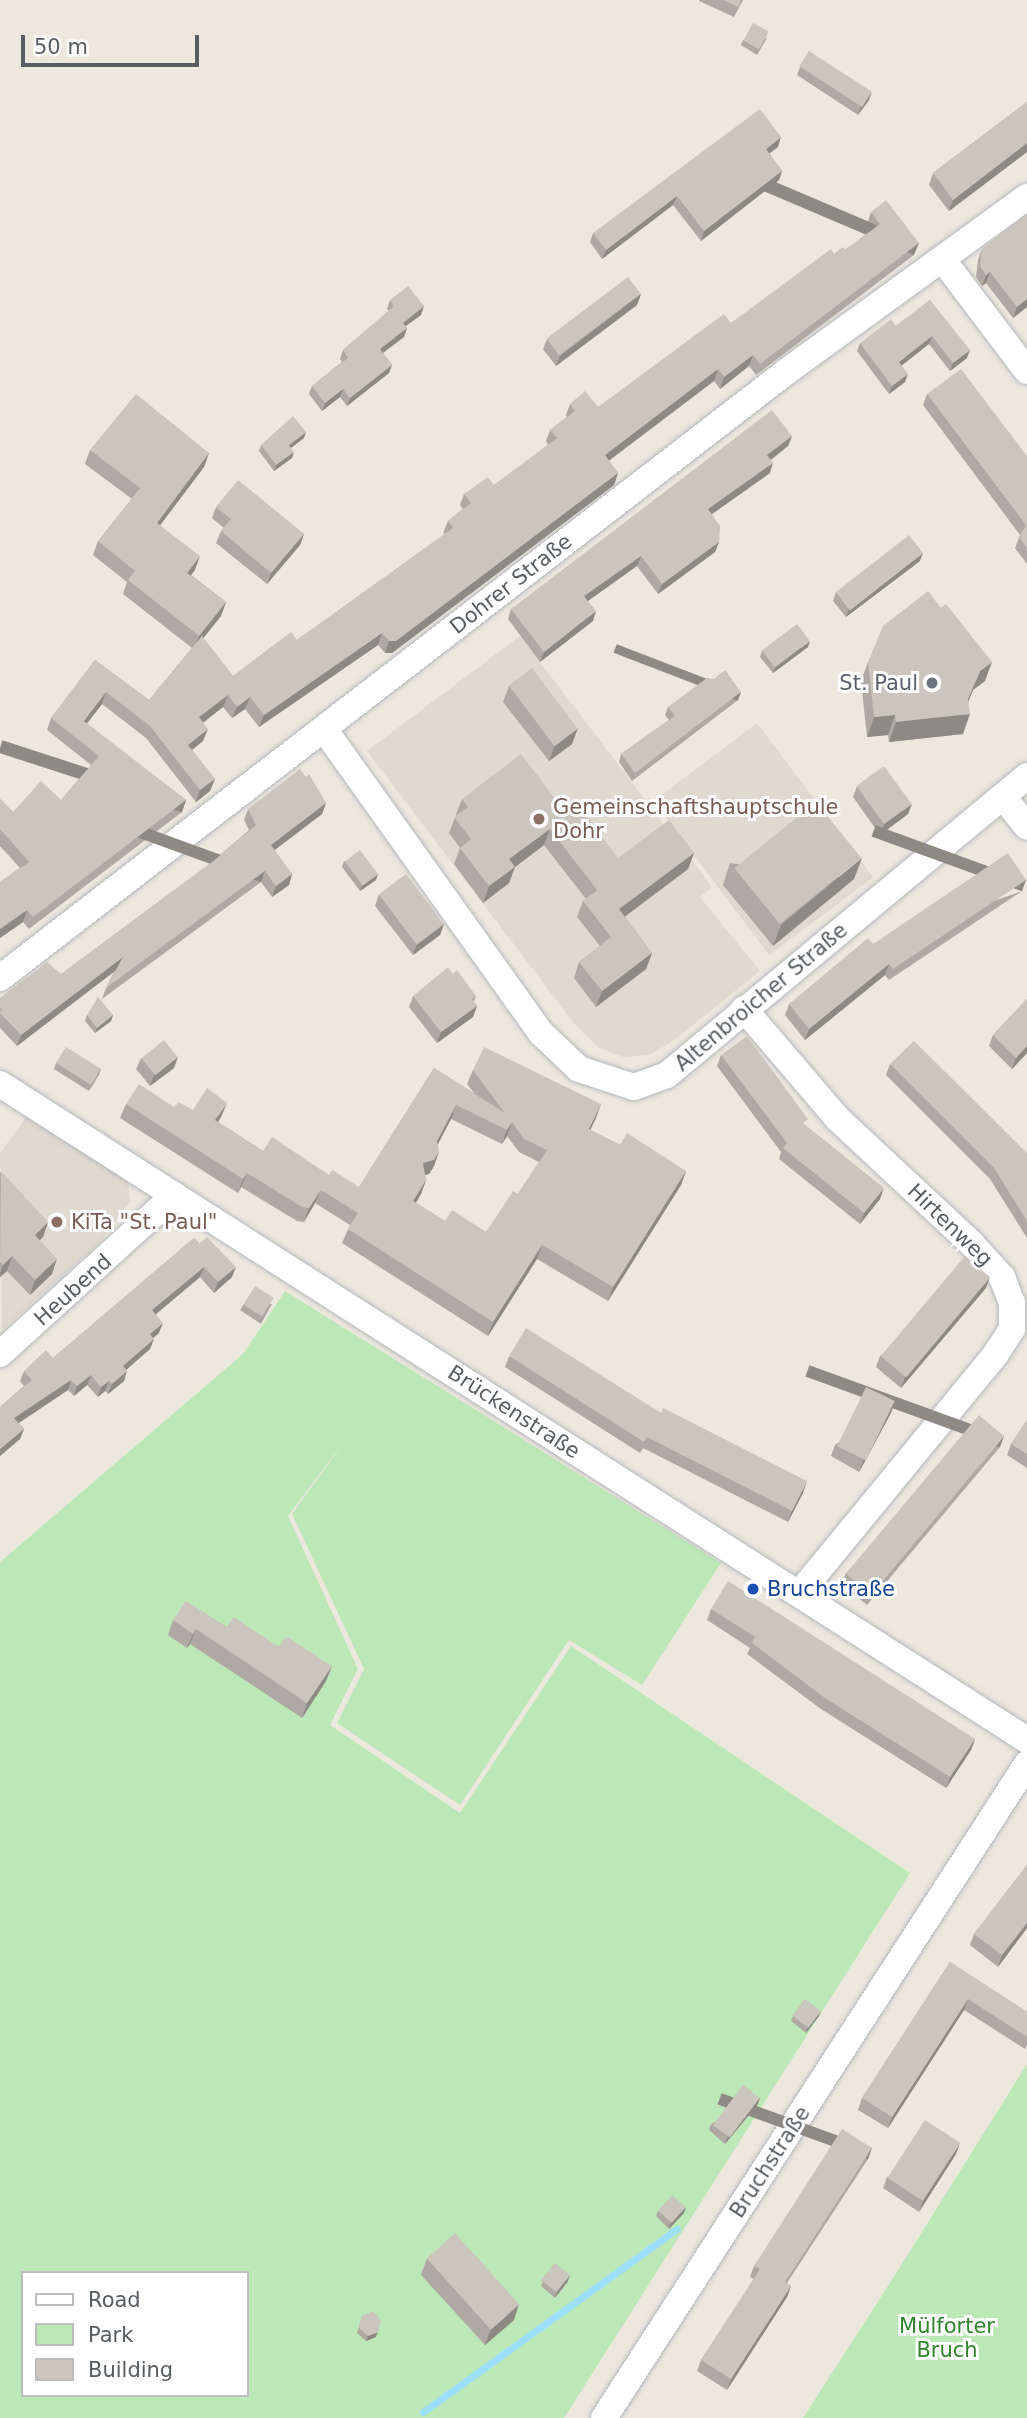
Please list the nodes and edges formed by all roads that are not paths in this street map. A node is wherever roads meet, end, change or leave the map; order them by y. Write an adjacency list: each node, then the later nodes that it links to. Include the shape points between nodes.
1 (1027, 197): 2 (street, Dohrer Straße)
2 (943, 260): 3 (street); 4 (street, Dohrer Straße, via 786,372)
3 (1027, 371)
4 (324, 729): 8 (street, Dohrer Straße); 9 (street, Altenbroicher Straße, via 541,1033 579,1069 634,1087 667,1074)
5 (1027, 776): 6 (street, Altenbroicher Straße)
6 (1003, 797): 7 (street); 9 (street, Altenbroicher Straße)
7 (1027, 827)
8 (0, 978)
9 (744, 1009): 13 (street, Hirtenweg, via 838,1119 971,1243 1002,1278 1012,1303 1012,1329 996,1354)
10 (0, 1084): 11 (street, Brückenstraße)
11 (175, 1195): 12 (street, Heubend); 13 (street, Brückenstraße)
12 (0, 1354)
13 (799, 1594): 14 (street, Brückenstraße)
14 (1027, 1740)
15 (1027, 1764): 16 (street, Bruchstraße)
16 (604, 2418)

